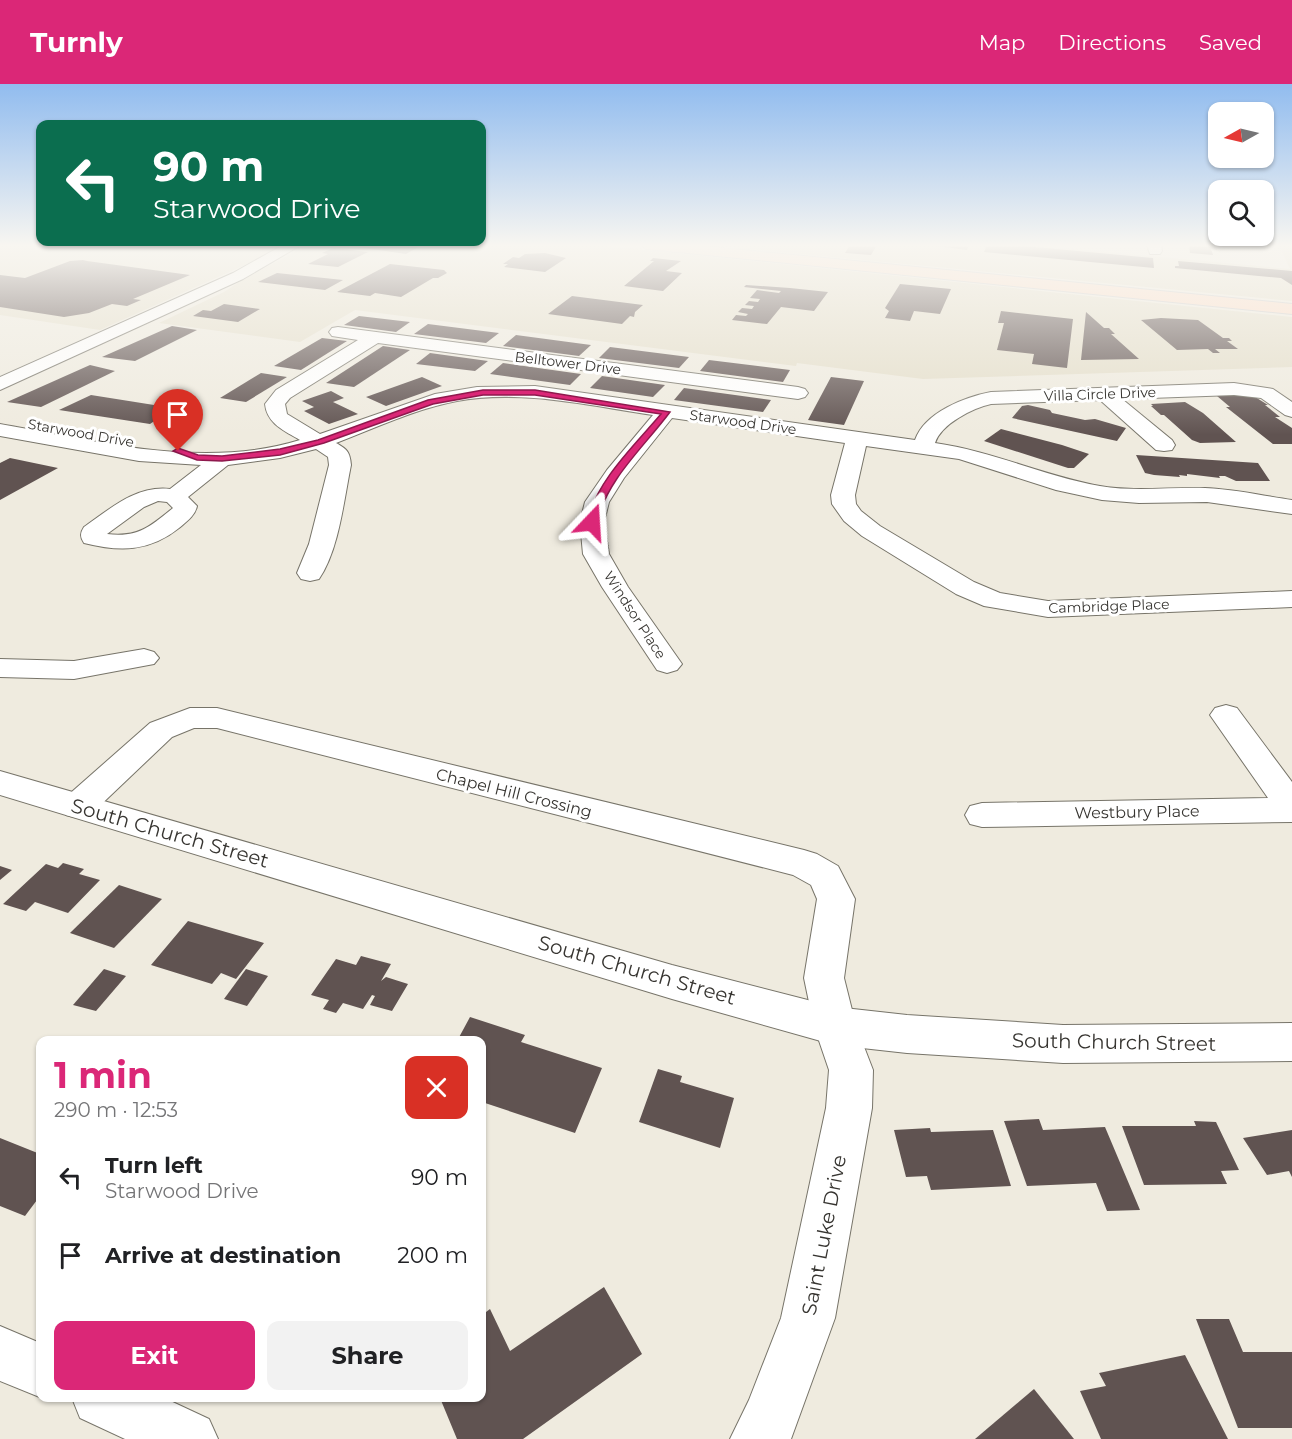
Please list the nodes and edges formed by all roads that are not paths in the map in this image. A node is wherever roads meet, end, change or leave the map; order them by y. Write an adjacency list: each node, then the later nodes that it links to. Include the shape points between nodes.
1 (167, 308): 5 (street)
2 (338, 332): 3 (street, Belltower Drive)
3 (375, 337): 6 (street, Belltower Drive); 14 (street, via 283,394 275,404 276,414 284,422)
4 (810, 373): 6 (street)
5 (0, 384)
6 (798, 393): 11 (street)
7 (1106, 395): 8 (street, Villa Circle Drive, via 1251,390 1266,393); 15 (street); 16 (street, Villa Circle Drive, via 971,402 928,433)
8 (1292, 411)
9 (666, 412): 11 (street, Starwood Drive); 14 (street, Starwood Drive, via 535,392 483,392 431,402); 24 (street, Windsor Place, via 597,502 592,522 596,554)
10 (0, 419): 17 (street, Starwood Drive)
11 (777, 426): 13 (street, Starwood Drive)
12 (0, 430): 17 (street, Starwood Drive, via 164,458)
13 (857, 438): 16 (street, Starwood Drive); 22 (street, Cambridge Place, via 843,495 852,516 965,588 994,600 1048,609)
14 (321, 442): 18 (street, Starwood Drive, via 261,455); 21 (street, via 339,454 340,465)
15 (1164, 445)
16 (923, 447): 20 (street, Starwood Drive, via 962,453 1064,486 1102,494 1207,495)
17 (197, 457): 18 (street, Starwood Drive)
18 (222, 458): 19 (street)
19 (174, 496)
20 (1292, 507)
21 (310, 573)
22 (1292, 598)
23 (144, 658): 25 (street, via 74,670)
24 (667, 664)
25 (0, 668)
26 (1226, 715): 29 (street, Westbury Place)
27 (0, 783): 28 (street, South Church Street)
28 (78, 806): 31 (street, South Church Street, via 672,982); 31 (street, Chapel Hill Crossing, via 161,730 190,718 217,718 804,864 825,876 836,899 824,978)
29 (1292, 808): 30 (street, Westbury Place)
30 (982, 815)
31 (836, 1026): 32 (street, South Church Street, via 1063,1044); 37 (street, Saint Luke Drive, via 851,1071 849,1108 808,1318 771,1418)
32 (1292, 1042)
33 (0, 1353): 34 (street)
34 (36, 1369)
35 (109, 1402): 36 (street)
36 (189, 1439)
37 (759, 1439)

